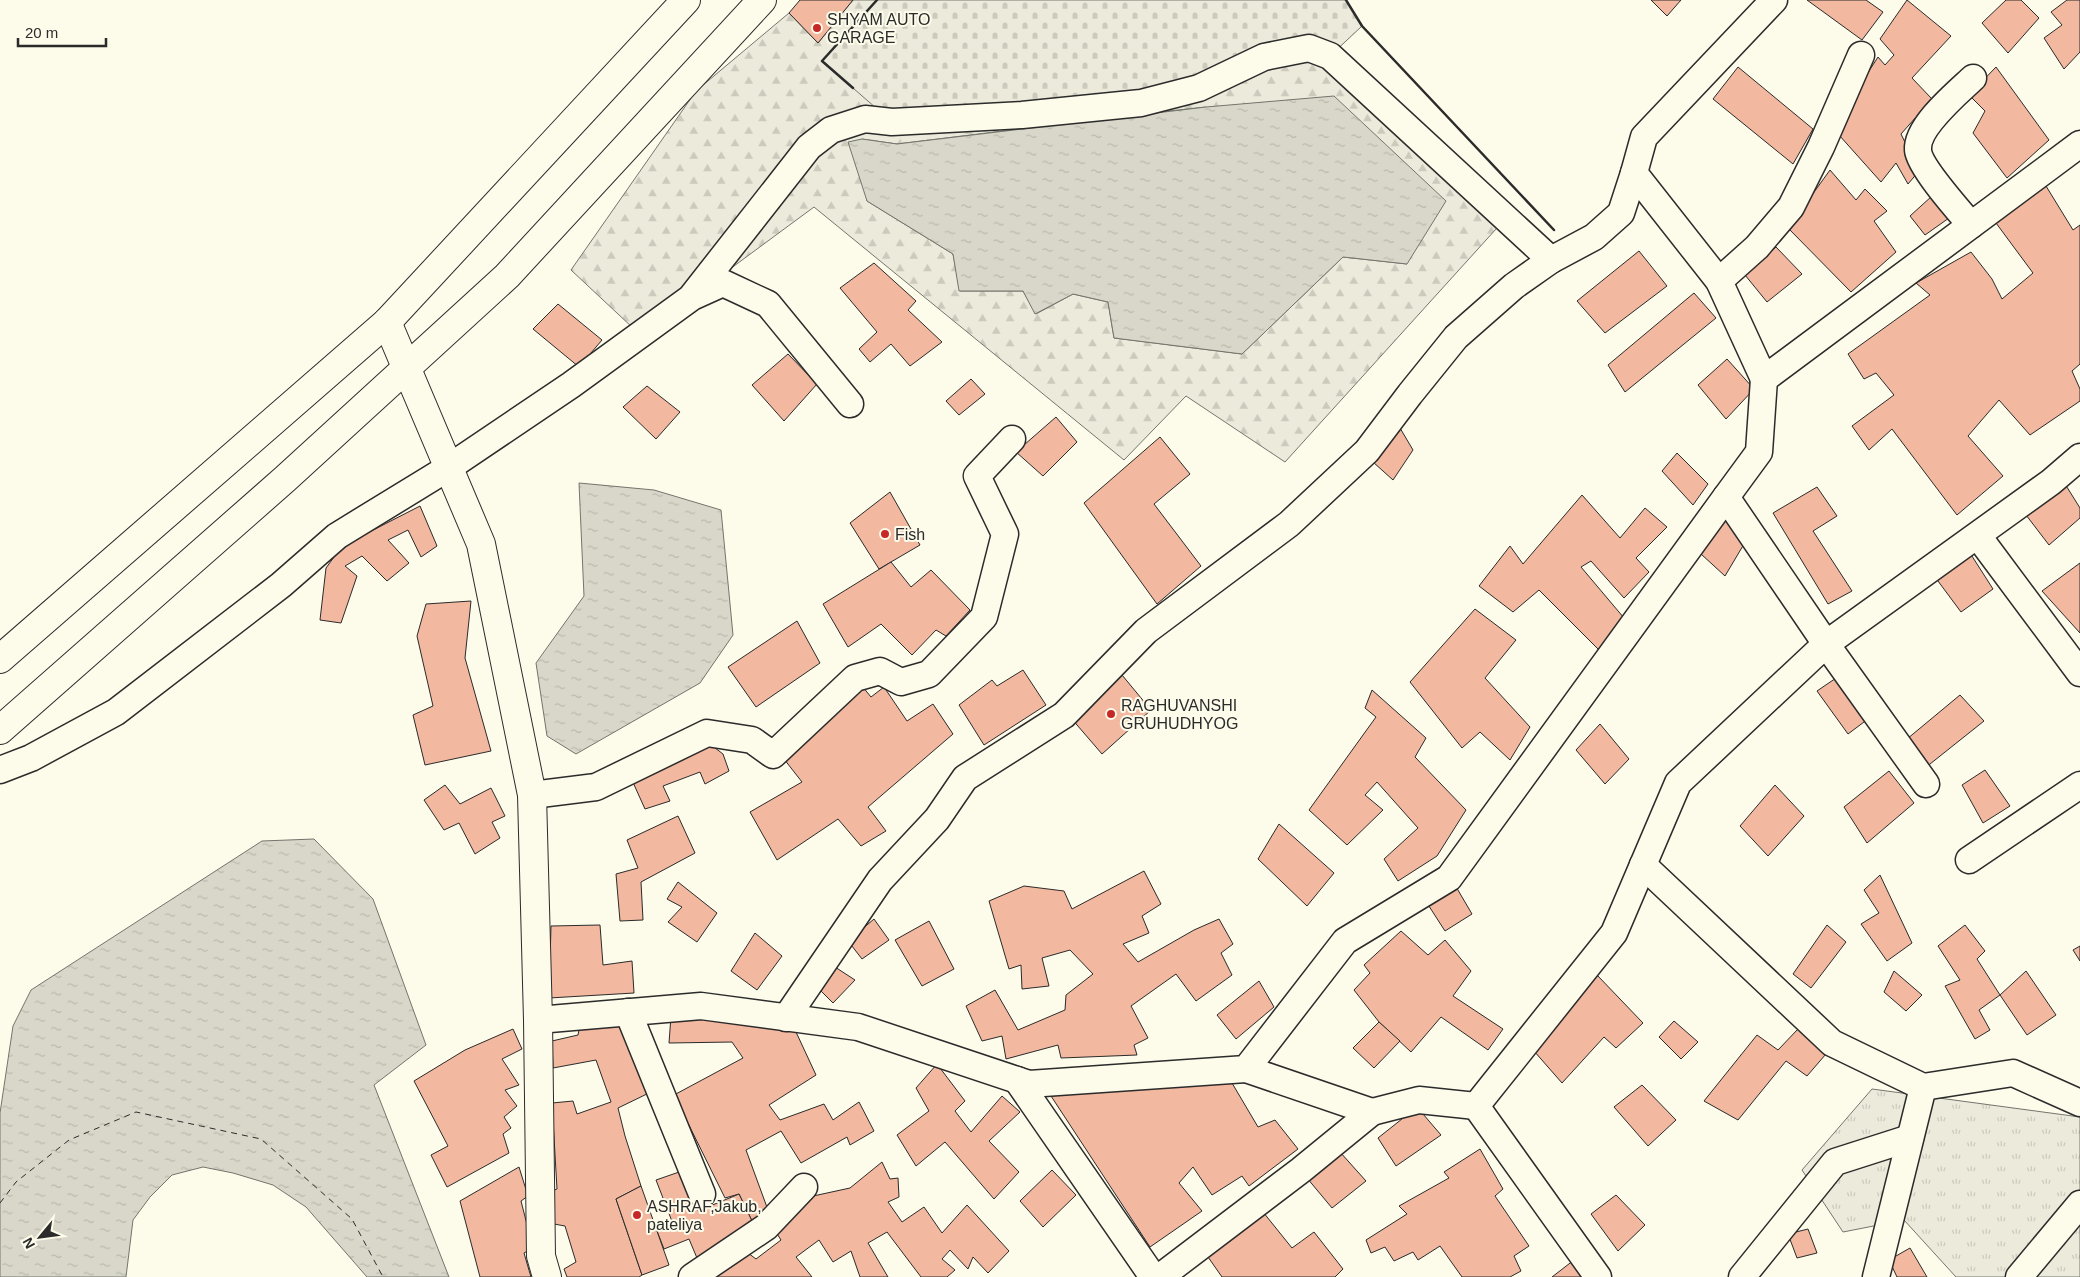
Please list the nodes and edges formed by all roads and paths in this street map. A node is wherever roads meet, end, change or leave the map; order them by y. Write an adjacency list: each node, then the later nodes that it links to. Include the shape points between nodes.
1 (686, 0): 12 (main road)
2 (762, 0): 13 (main road, via 507,276)
3 (1774, 0): 7 (street, via 1644,137)
4 (1861, 55): 10 (street, via 1821,148 1791,207 1756,247)
5 (1973, 78): 8 (street, via 1934,117 1919,137 1918,151 1923,164)
6 (2080, 144): 8 (street)
7 (1634, 173): 9 (street, via 1621,213 1594,237); 10 (street)
8 (1970, 225): 14 (street)
9 (1551, 260): 11 (street, via 1330,56 1309,48 1264,57 1199,88 1141,103 1022,115 892,122 865,119 832,130 809,147); 32 (street, via 1514,286 1456,337 1367,452 1289,524 1146,631 1064,715 965,778 937,819 880,880)
10 (1719, 281): 14 (street)
11 (692, 296): 15 (street, via 723,283 768,304); 18 (street, via 571,385)
12 (387, 322): 13 (main road); 22 (main road)
13 (406, 368): 18 (main road); 24 (main road)
14 (1764, 379): 19 (street, via 1759,452)
15 (850, 404)
16 (1012, 439): 28 (street, via 977,476 1005,534 984,617 928,674 901,682 880,671 855,678 773,755 752,740 707,733 596,786)
17 (2080, 457): 20 (street)
18 (448, 468): 25 (street, via 337,536 281,585 116,712 32,758); 28 (main road, via 480,544)
19 (1726, 497): 21 (street); 34 (street, via 1449,878 1345,942)
20 (1978, 536): 21 (street); 23 (street)
21 (1826, 644): 26 (street); 30 (street, via 1678,783)
22 (0, 659)
23 (2080, 672)
24 (0, 730)
25 (0, 770)
26 (1926, 784)
27 (2080, 785): 29 (street)
28 (532, 795): 33 (main road)
29 (1969, 860)
30 (1643, 866): 36 (street, via 1832,1043); 38 (street, via 1614,933)
31 (628, 1012): 32 (street, via 701,1006); 33 (street); 42 (street)
32 (786, 1018): 35 (street, via 858,1027)
33 (538, 1020): 44 (main road, via 541,1256)
34 (1246, 1069): 35 (street, via 1029,1084); 39 (street)
35 (1017, 1080): 46 (street)
36 (1923, 1087): 37 (street, via 2013,1073); 40 (street)
37 (2080, 1103)
38 (1476, 1106): 39 (street, via 1419,1100); 48 (street)
39 (1372, 1112): 47 (street)
40 (1910, 1138): 49 (street, via 1835,1162); 50 (street)
41 (804, 1187): 45 (street, via 766,1226)
42 (702, 1194)
43 (2080, 1204): 51 (street)
44 (547, 1277)
45 (692, 1277)
46 (1152, 1277)
47 (1160, 1277)
48 (1598, 1277)
49 (1742, 1277)
50 (1876, 1277)
51 (2019, 1277)

